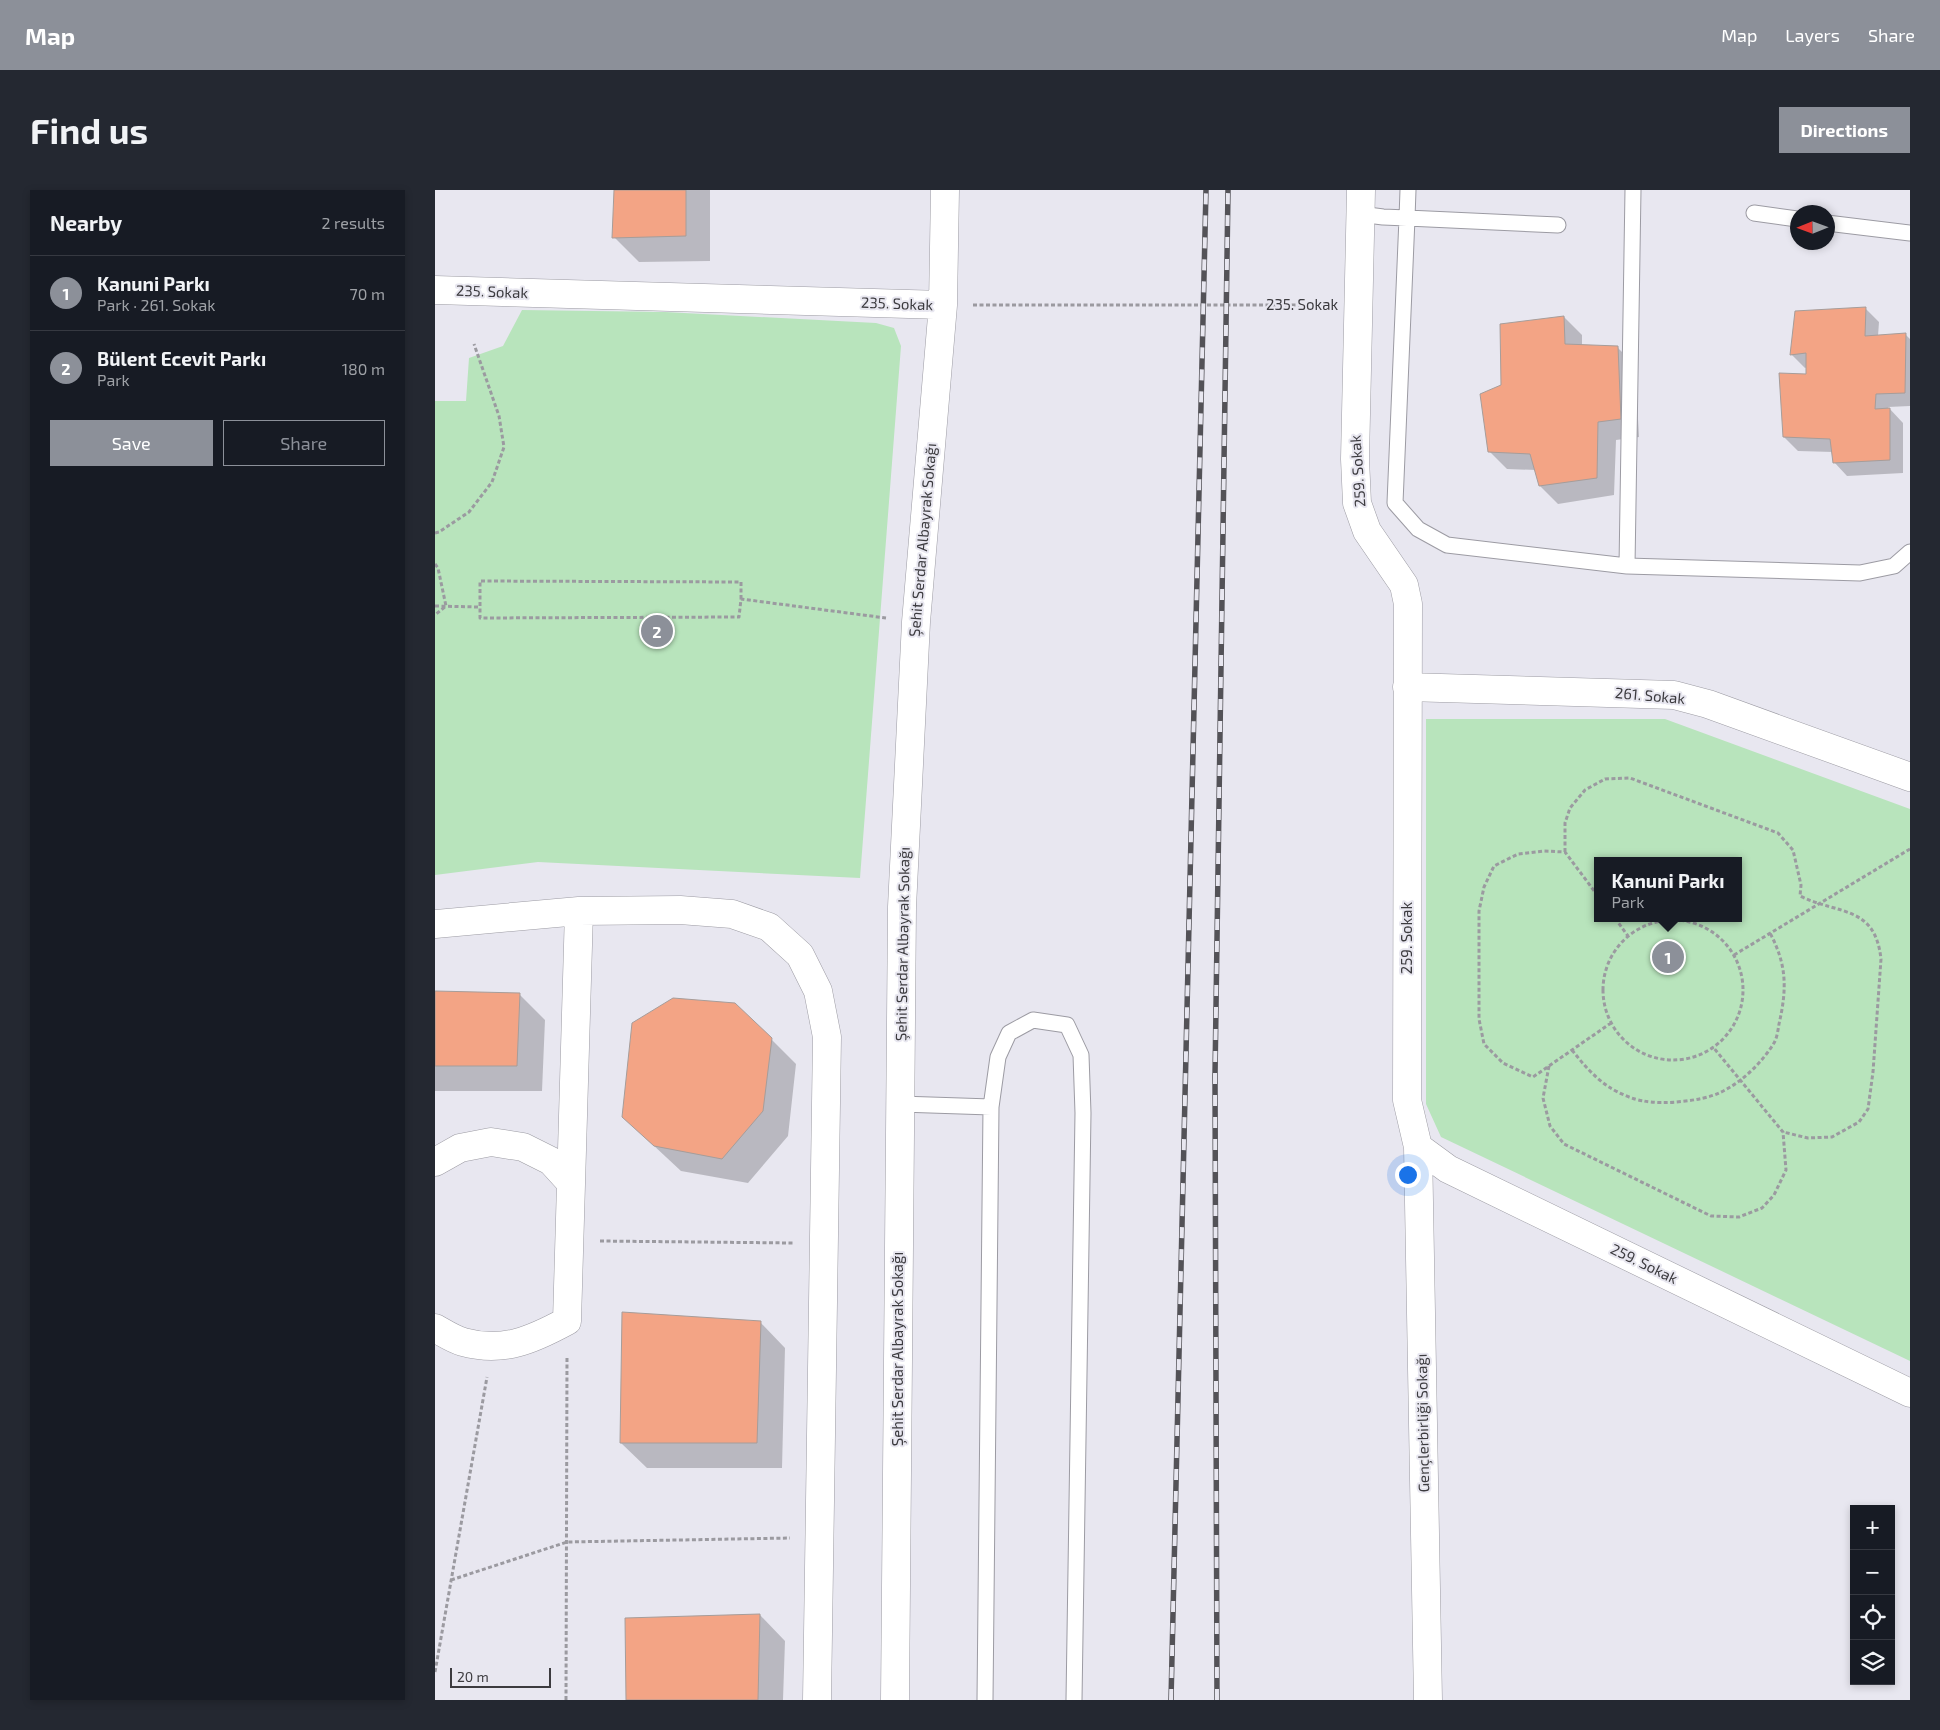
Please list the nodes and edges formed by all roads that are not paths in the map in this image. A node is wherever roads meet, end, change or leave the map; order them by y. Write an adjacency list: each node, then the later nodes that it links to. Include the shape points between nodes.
1 (945, 190): 12 (street, Şehit Serdar Albayrak Sokağı)
2 (1408, 190): 6 (lane)
3 (1633, 190): 14 (lane)
4 (1360, 202): 6 (lane, via 1383,217); 15 (street, 259. Sokak, via 1357,503 1367,531 1404,585 1408,604)
5 (1755, 213): 7 (lane)
6 (1407, 218): 8 (lane); 14 (lane, via 1395,503 1418,529 1447,544)
7 (1790, 218)
8 (1558, 224)
9 (1835, 224): 10 (lane)
10 (1910, 233)
11 (435, 290): 12 (street, 235. Sokak)
12 (943, 305): 19 (street, Şehit Serdar Albayrak Sokağı, via 916,622 902,907)
13 (1910, 552): 14 (lane, via 1894,566 1860,573)
14 (1627, 566)
15 (1407, 687): 16 (street, 261. Sokak, via 1674,695 1708,704); 21 (street, 259. Sokak, via 1407,1100)
16 (1910, 777)
17 (579, 911): 18 (street); 23 (street); 26 (street, via 680,910 732,914 769,927 800,955 818,991 827,1037)
18 (435, 924)
19 (900, 1104): 20 (lane); 27 (street, Şehit Serdar Albayrak Sokağı)
20 (991, 1107): 28 (lane); 29 (lane, via 998,1057 1009,1033 1033,1020 1067,1025 1081,1056 1083,1113)
21 (1418, 1146): 25 (street, 259. Sokak, via 1448,1168); 30 (street, Gençlerbirliği Sokağı)
22 (435, 1162): 23 (street, via 460,1148 491,1142 523,1147 551,1161)
23 (571, 1182): 24 (street, via 567,1322 518,1344 493,1347 462,1342)
24 (435, 1328)
25 (1910, 1393)
26 (817, 1700)
27 (895, 1700)
28 (985, 1700)
29 (1074, 1700)
30 (1428, 1700)

